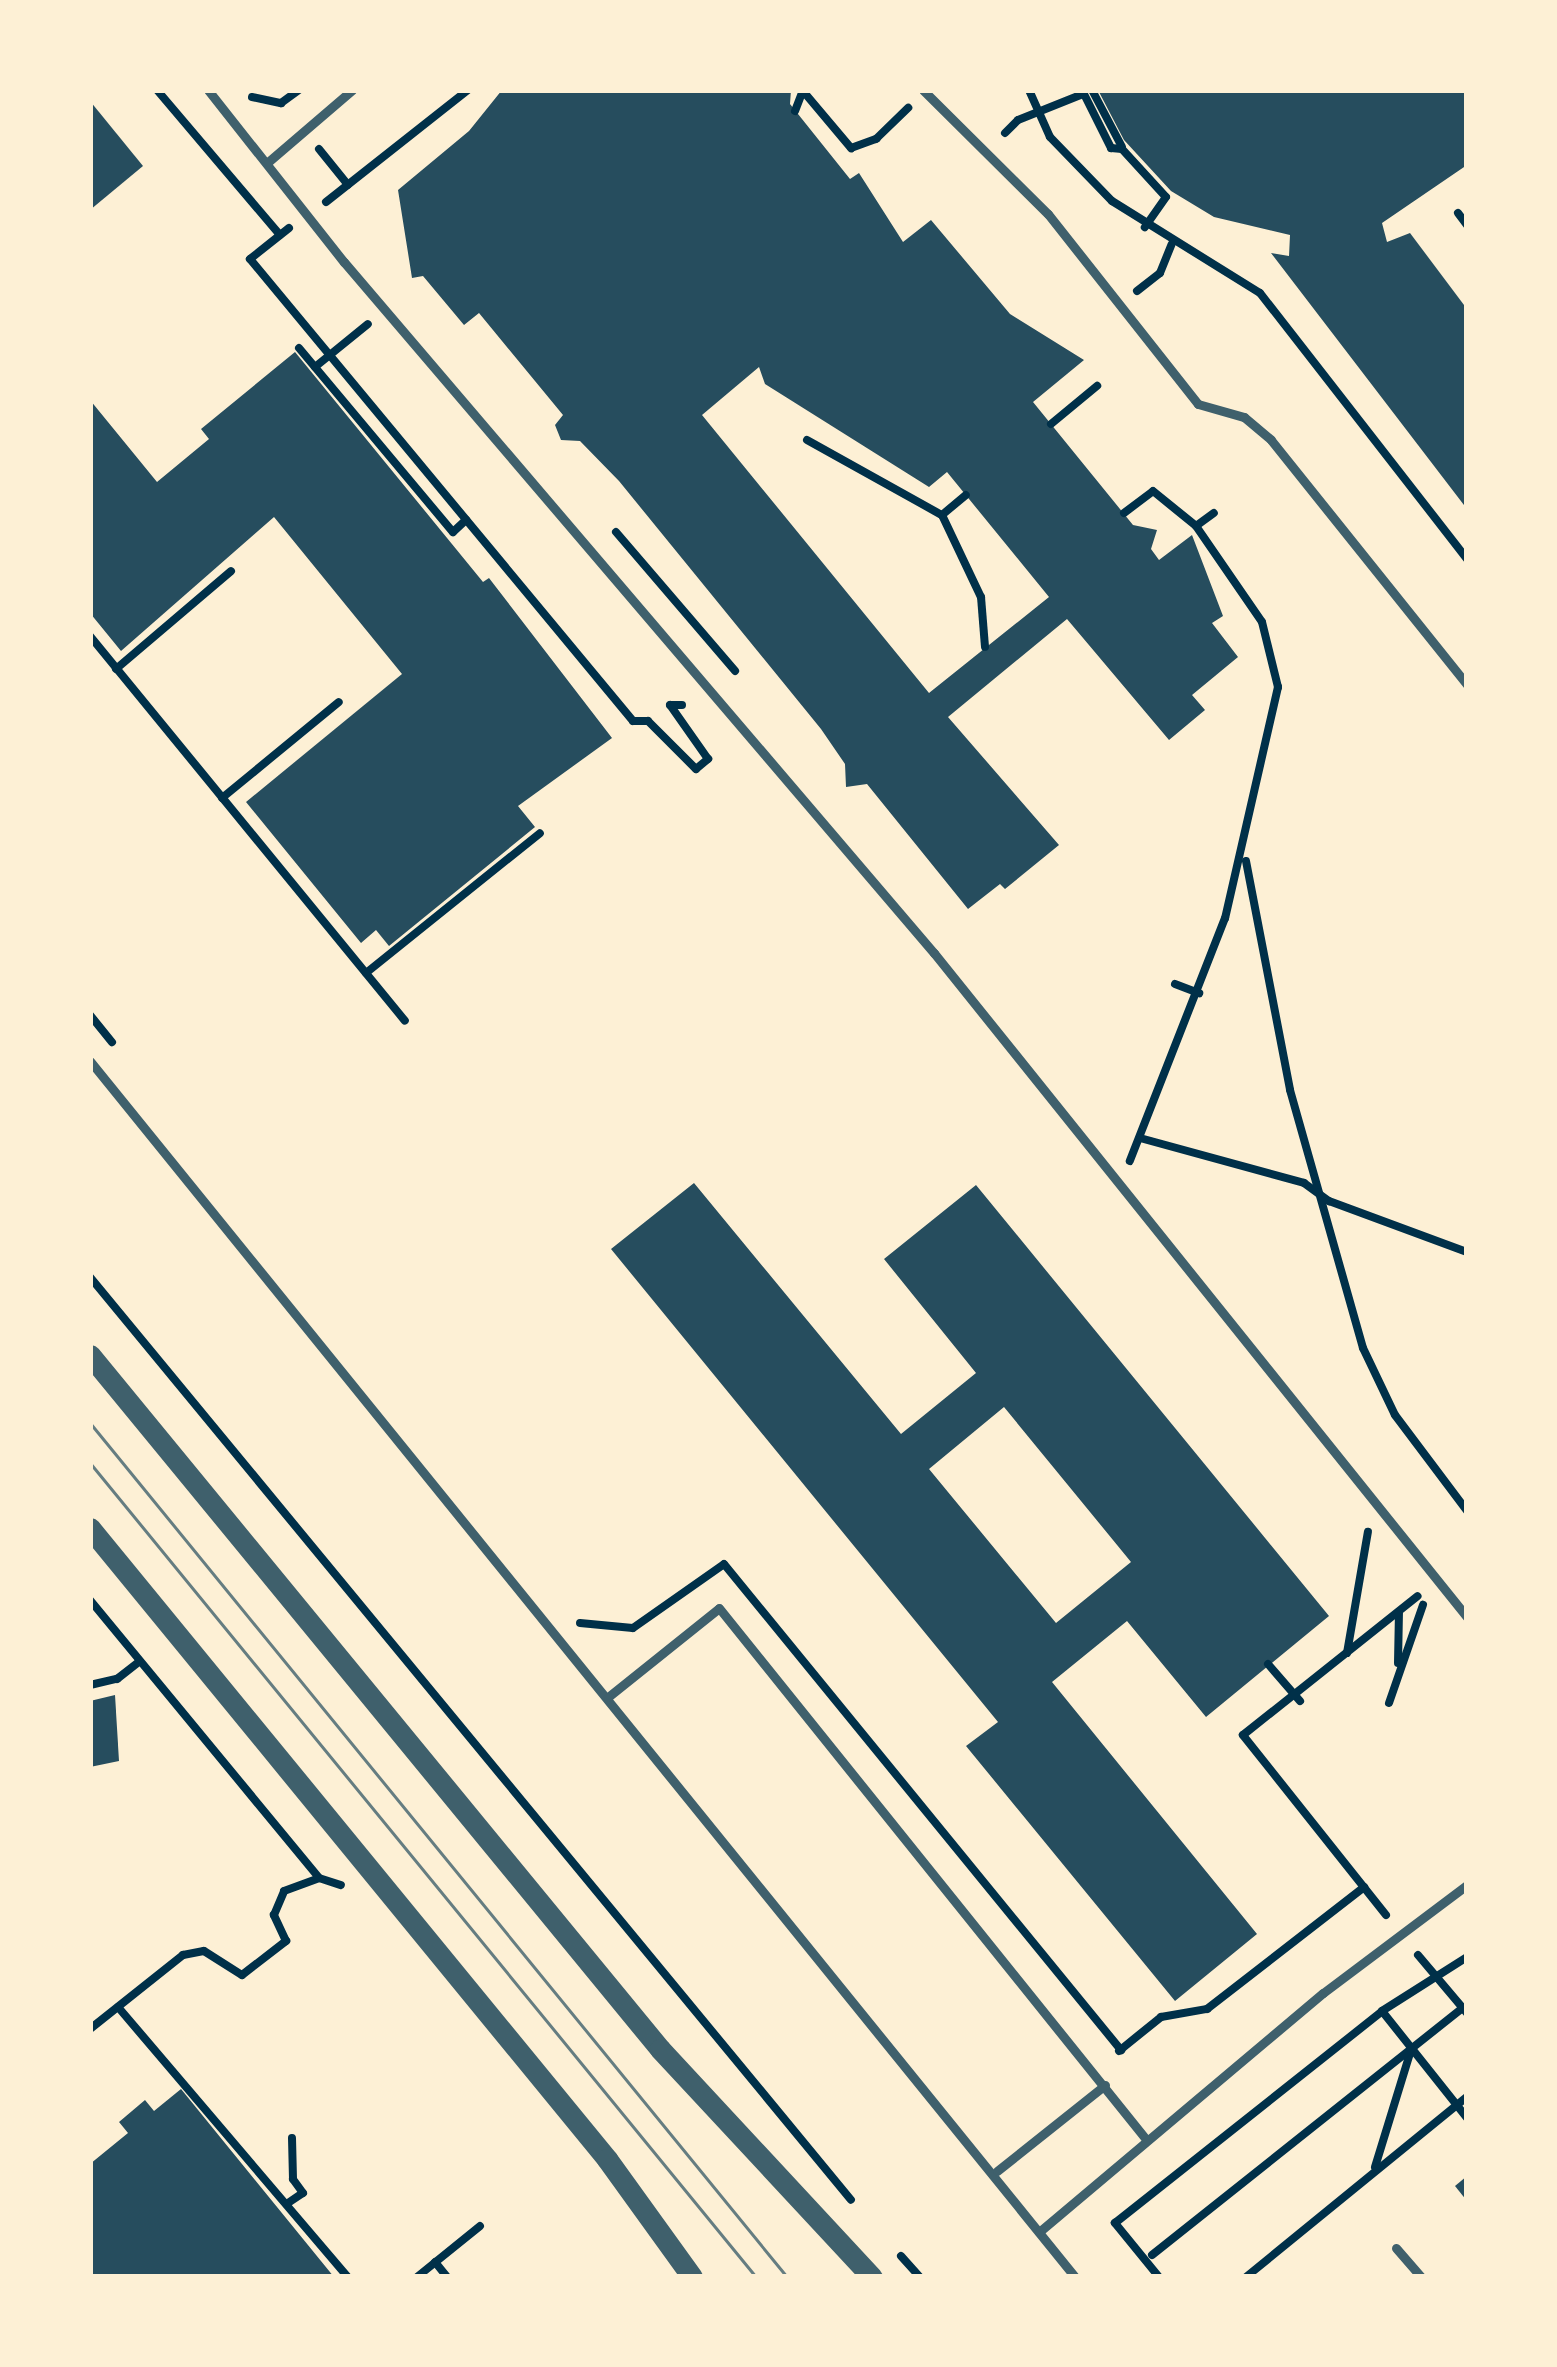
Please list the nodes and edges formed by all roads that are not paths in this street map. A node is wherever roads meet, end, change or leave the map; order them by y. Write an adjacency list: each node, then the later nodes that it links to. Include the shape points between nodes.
1 (208, 90): 4 (lane)
2 (352, 90): 4 (lane)
3 (924, 91): 5 (lane, via 1007,169 1198,404 1244,417 1270,440)
4 (268, 162): 9 (lane, via 344,262 745,728)
5 (1467, 686)
6 (90, 1061): 10 (lane)
7 (90, 1355): 18 (street, via 660,2049)
8 (90, 1528): 17 (street, via 607,2159)
9 (1467, 1617)
10 (608, 1697): 12 (lane, via 719,1608); 14 (lane)
11 (1467, 1886): 13 (lane)
12 (1106, 2086): 13 (lane); 14 (lane)
13 (1145, 2138): 15 (lane)
14 (997, 2171): 15 (lane)
15 (1039, 2232): 19 (lane)
16 (1396, 2248): 20 (lane)
17 (692, 2277)
18 (872, 2277)
19 (1075, 2277)
20 (1421, 2277)

